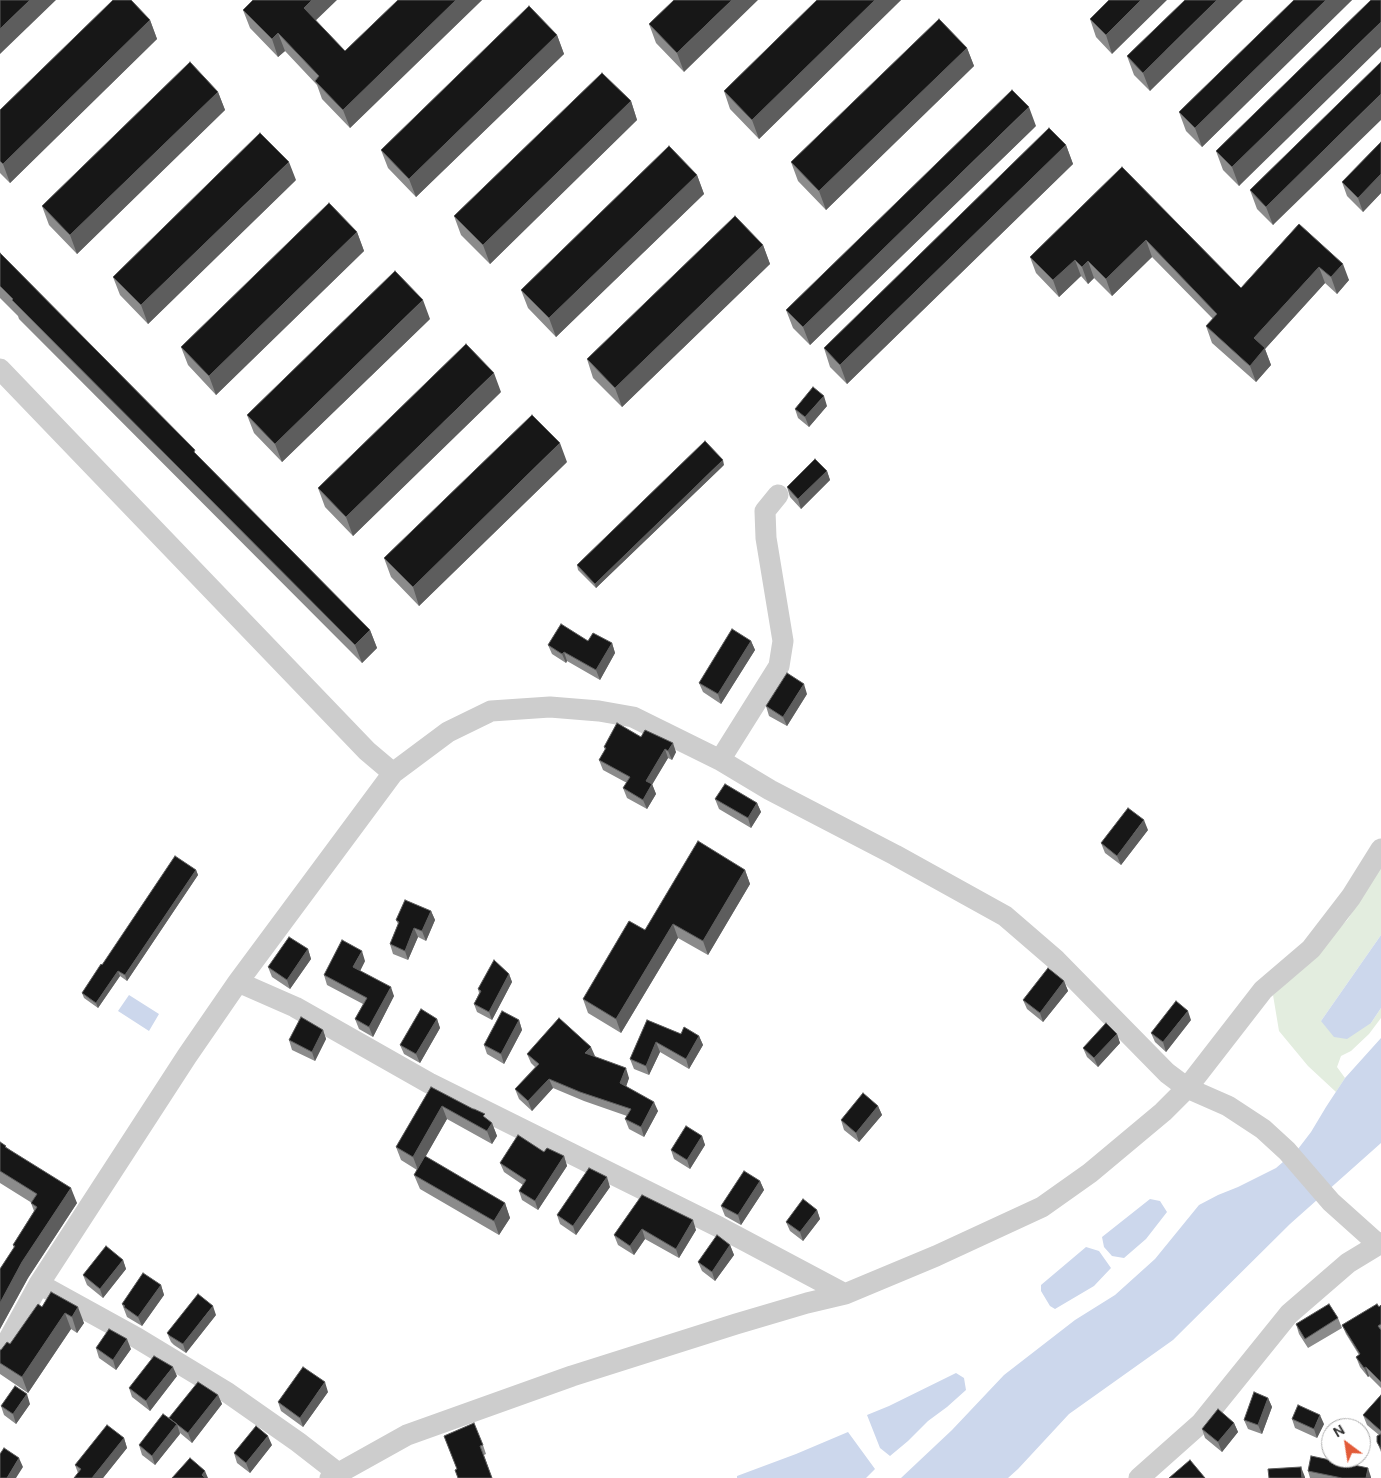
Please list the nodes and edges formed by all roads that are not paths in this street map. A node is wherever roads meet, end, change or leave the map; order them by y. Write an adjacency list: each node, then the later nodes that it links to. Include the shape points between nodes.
1 (0, 369): 4 (street, via 367,751)
2 (778, 496): 3 (street, via 765,511 766,538 783,641 779,666)
3 (720, 760): 4 (street, via 633,717 550,707 491,710 448,732); 7 (street, via 1005,916 1056,960 1167,1073)
4 (393, 773): 6 (street)
5 (1381, 849): 7 (street, via 1351,897 1311,949 1263,990)
6 (238, 982): 9 (street); 10 (street, via 294,1007 429,1083 720,1227)
7 (1187, 1088): 8 (street, via 1228,1106 1263,1129 1332,1202); 10 (street, via 1090,1173 1042,1207)
8 (1380, 1244): 13 (street, via 1348,1263 1289,1314 1201,1423)
9 (39, 1284): 11 (street); 12 (street, via 137,1338 228,1394 298,1442)
10 (844, 1294): 12 (street, via 572,1376 407,1435)
11 (0, 1355)
12 (334, 1476)
13 (1139, 1478)

